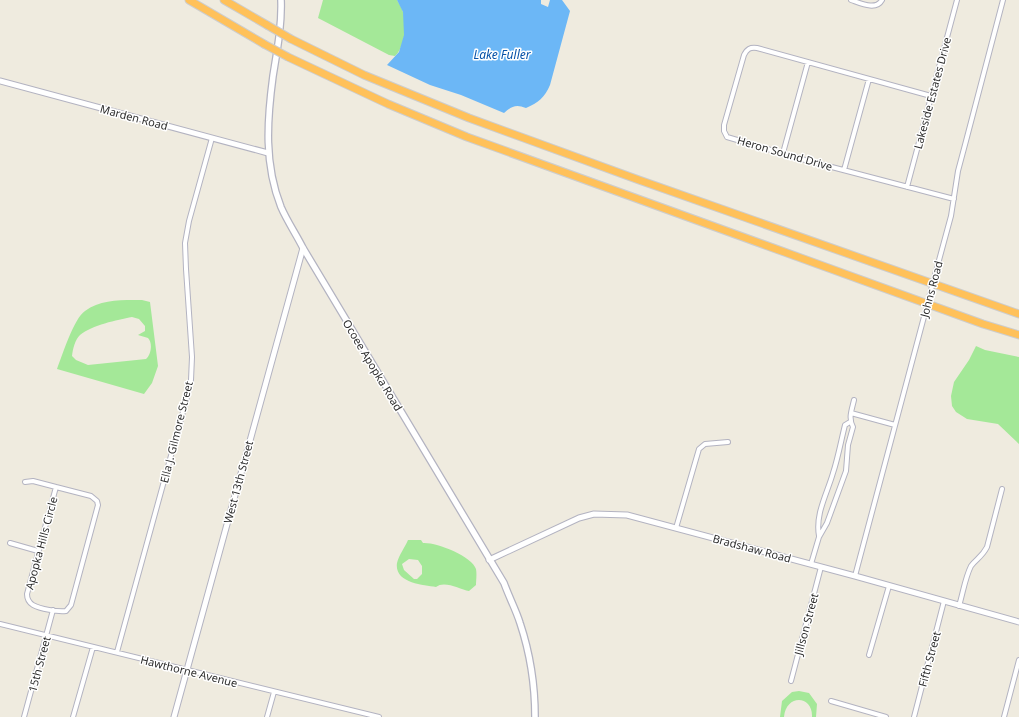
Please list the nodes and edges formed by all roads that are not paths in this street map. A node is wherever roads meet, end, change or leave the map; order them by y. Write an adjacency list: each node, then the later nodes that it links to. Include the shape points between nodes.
1 (189, 0): 20 (highway, bridge, via 288,57 388,104 467,137)
2 (224, 0): 19 (highway, bridge, via 291,39 364,75 475,121)
3 (281, 0): 13 (main road, Ocoee Apopka Road, via 268,119)
4 (851, 0): 5 (street, via 873,6)
5 (882, 0)
6 (957, 0): 11 (street, Lakeside Estates Drive)
7 (1003, 0): 17 (street, Johns Road, via 958,171)
8 (808, 62): 9 (street, Heron Sound Drive); 14 (street); 14 (street, Heron Sound Drive, via 757,48 748,49 728,111 724,131 728,137)
9 (869, 78): 11 (street, Heron Sound Drive); 15 (street)
10 (0, 81): 12 (street, Marden Road)
11 (931, 96): 16 (street, Lakeside Estates Drive)
12 (212, 138): 13 (street, Marden Road); 45 (street, Ella J. Gilmore Street, via 185,243 192,357 190,380)
13 (268, 153): 18 (main road, Ocoee Apopka Road, via 281,207)
14 (783, 153): 15 (street, Heron Sound Drive)
15 (844, 170): 16 (street, Heron Sound Drive)
16 (907, 187): 17 (street, Heron Sound Drive)
17 (954, 199): 24 (street, Johns Road, bridge)
18 (303, 248): 33 (main road, Ocoee Apopka Road); 48 (street, West 13th Street)
19 (1019, 314)
20 (1019, 335)
21 (854, 400): 22 (street)
22 (851, 413): 23 (street); 24 (street)
23 (850, 422): 30 (street, via 845,425 834,473 825,495 817,525); 30 (street, via 853,427 848,445 846,471 827,523)
24 (895, 425): 36 (street, Johns Road)
25 (728, 442): 29 (street, via 705,444 699,449)
26 (25, 482): 27 (street, via 33,481)
27 (56, 487): 32 (street, Apopka Hills Circle); 40 (street, Apopka Hills Circle, via 91,496 97,500 98,505 71,605 66,611)
28 (1002, 489): 39 (street, via 987,547 970,569)
29 (676, 528): 33 (street, Bradshaw Road, via 627,515 594,514 579,518); 34 (street, Bradshaw Road)
30 (819, 537): 34 (street)
31 (10, 543): 32 (street)
32 (38, 551): 40 (street, Apopka Hills Circle, via 27,600 32,605)
33 (489, 560): 58 (main road, Ocoee Apopka Road, via 504,584 520,623 533,680)
34 (811, 564): 35 (street, Bradshaw Road)
35 (821, 567): 36 (street, Bradshaw Road); 49 (street, Jillson Street)
36 (854, 576): 37 (street, Bradshaw Road)
37 (889, 586): 38 (street, Bradshaw Road); 46 (street)
38 (944, 601): 39 (street, Bradshaw Road); 60 (street, Fifth Street)
39 (960, 606): 41 (street, Bradshaw Road)
40 (53, 610): 43 (street, 15th Street)
41 (1019, 622)
42 (0, 624): 43 (street, Hawthorne Avenue)
43 (46, 636): 44 (street, Hawthorne Avenue); 53 (street, 15th Street)
44 (93, 647): 45 (street, Hawthorne Avenue); 54 (street)
45 (117, 652): 48 (street, Hawthorne Avenue)
46 (869, 655)
47 (1019, 660): 61 (street)
48 (187, 670): 50 (street, Hawthorne Avenue); 55 (street, West 13th Street)
49 (791, 681)
50 (274, 692): 52 (street, Hawthorne Avenue); 56 (street)
51 (831, 701): 59 (street)
52 (360, 715): 57 (street, Hawthorne Avenue)
53 (24, 717)
54 (73, 717)
55 (174, 717)
56 (267, 717)
57 (379, 717)
58 (535, 717)
59 (886, 717)
60 (914, 717)
61 (1004, 717)

